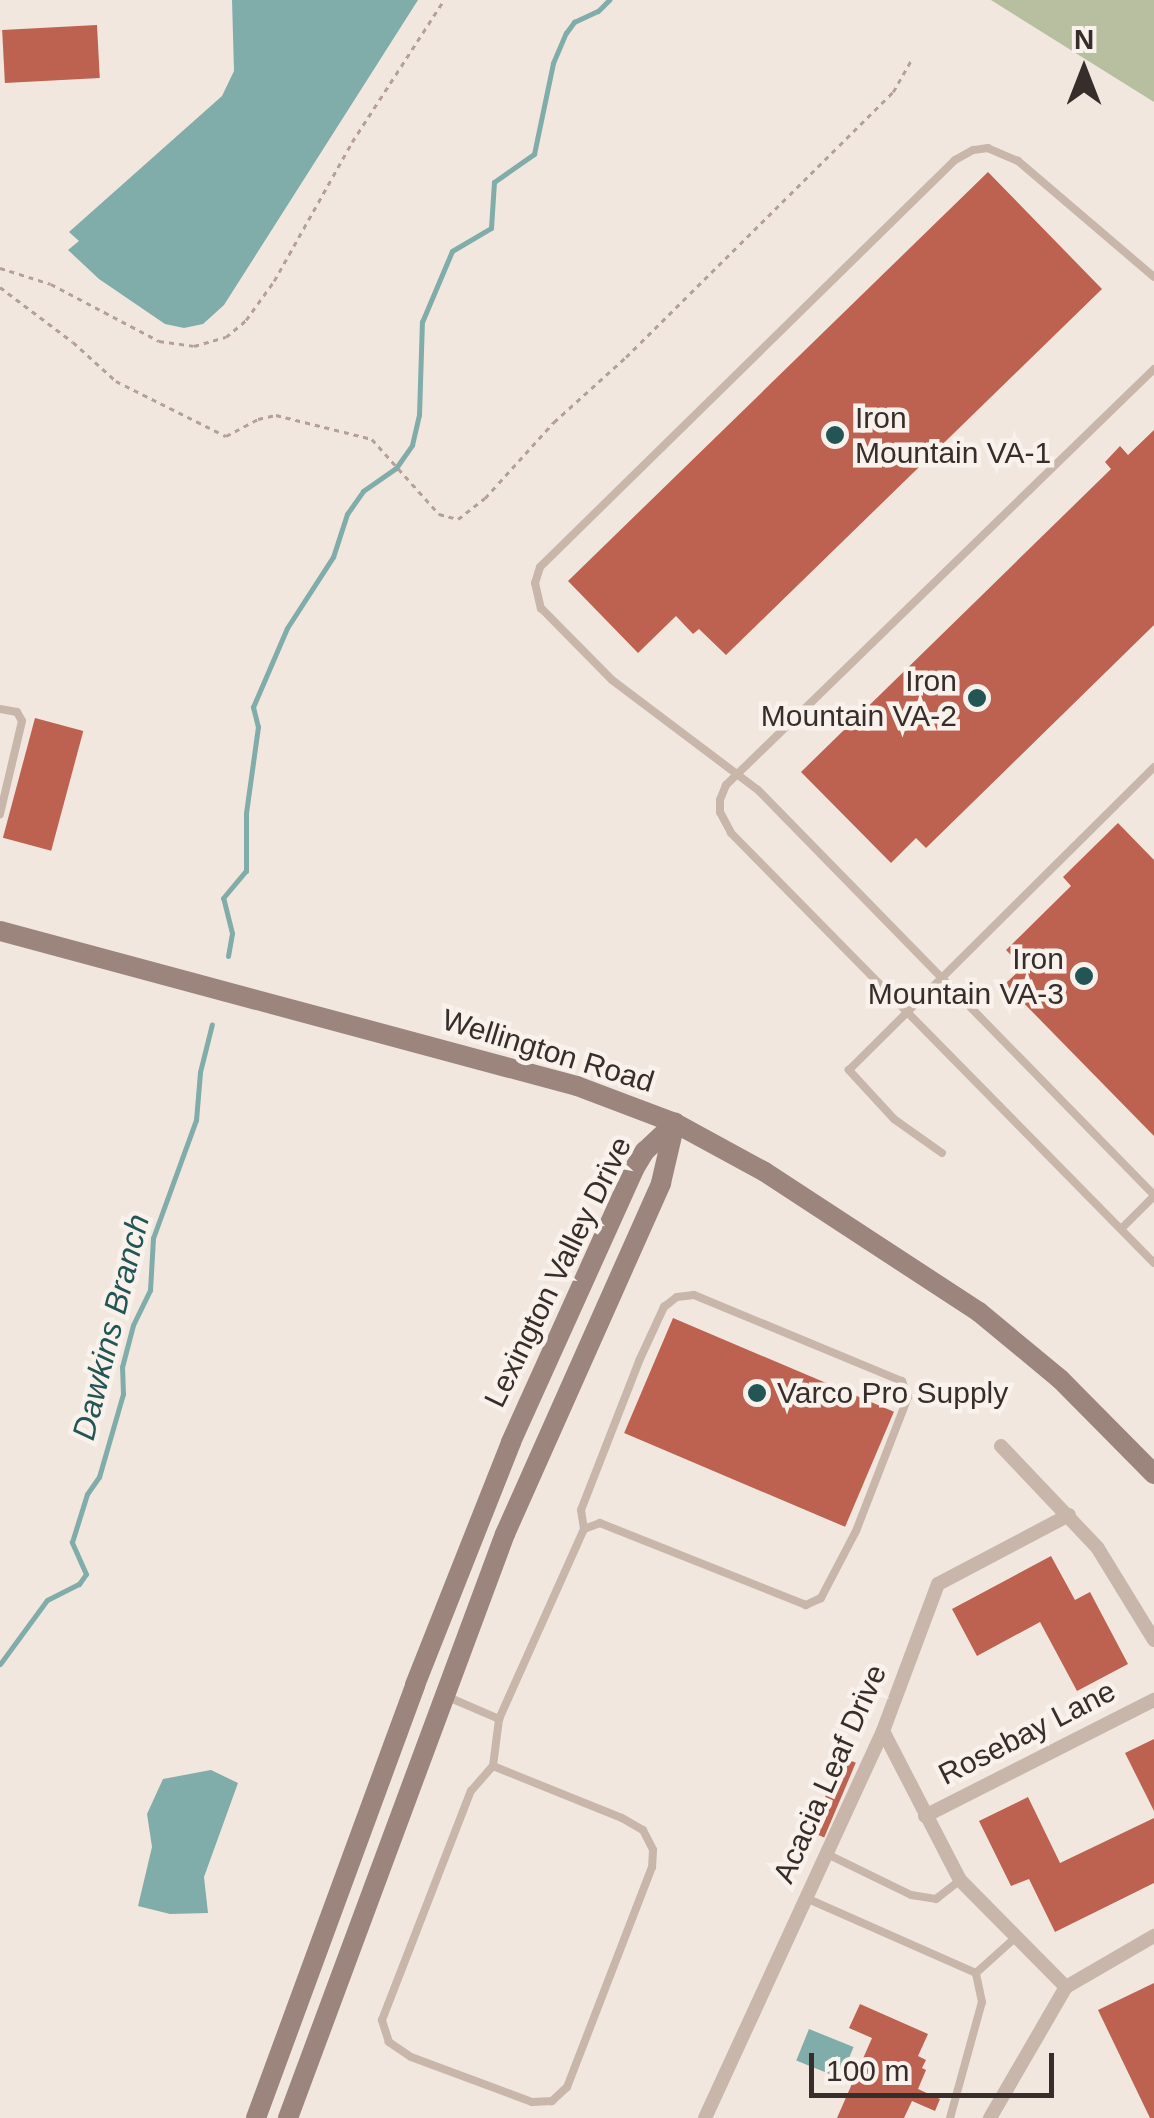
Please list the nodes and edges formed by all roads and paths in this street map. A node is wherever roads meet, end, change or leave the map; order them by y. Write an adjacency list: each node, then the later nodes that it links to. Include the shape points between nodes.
1 (444, 0): 3 (path, via 274,280 226,337 194,346 160,341 51,284)
2 (913, 57): 5 (path, via 893,92 465,515 439,514 393,458 361,433 285,416 258,418 226,436 116,382)
3 (0, 268)
4 (1154, 276): 9 (lane, via 1018,161 988,148 972,150 540,567 536,596 553,620 612,680)
5 (0, 287)
6 (1154, 368): 9 (lane)
7 (0, 708): 10 (lane, via 17,712 22,721)
8 (1154, 767): 12 (lane)
9 (739, 773): 12 (lane); 13 (lane, via 720,800 731,833)
10 (0, 814)
11 (0, 931): 14 (street, Wellington Road, via 577,1086)
12 (941, 977): 13 (lane); 16 (lane)
13 (907, 1010): 15 (lane, via 849,1070 894,1119); 17 (lane)
14 (675, 1123): 20 (street, Wellington Road, via 765,1172 965,1302 1060,1379); 24 (street, Lexington Valley Drive, via 645,1151 619,1202 510,1442); 25 (street, Lexington Valley Drive, via 661,1183 534,1466)
15 (942, 1153)
16 (1154, 1196): 17 (lane)
17 (1121, 1229): 18 (lane)
18 (1154, 1263)
19 (1001, 1446): 21 (street)
20 (1154, 1474)
21 (1070, 1515): 23 (street); 28 (street, Acacia Leaf Drive, via 938,1584)
22 (584, 1529): 22 (lane, via 582,1510 619,1410 664,1307 677,1297 694,1295 902,1380 908,1397 856,1530 821,1598 806,1606 600,1523); 27 (lane)
23 (1154, 1640)
24 (415, 1685): 25 (street); 38 (street, Lexington Valley Drive)
25 (444, 1695): 27 (lane); 39 (street, Lexington Valley Drive)
26 (1154, 1700): 30 (street, Rosebay Lane)
27 (499, 1718): 29 (lane)
28 (883, 1731): 30 (street); 31 (street, Acacia Leaf Drive)
29 (493, 1766): 29 (lane, via 471,1792 382,2020 389,2042 411,2057 532,2102 552,2101 567,2087 653,1850 643,1830 622,1818)
30 (925, 1816): 32 (street)
31 (826, 1854): 32 (lane, via 911,1895 936,1898); 33 (street, Acacia Leaf Drive)
32 (960, 1880): 35 (street)
33 (806, 1898): 36 (lane); 40 (street, Acacia Leaf Drive)
34 (1154, 1936): 37 (street)
35 (1016, 1937): 36 (lane); 37 (street)
36 (976, 1972): 41 (lane, via 982,2002)
37 (1066, 1986): 42 (street)
38 (256, 2118)
39 (288, 2118)
40 (705, 2118)
41 (950, 2118)
42 (990, 2118)

